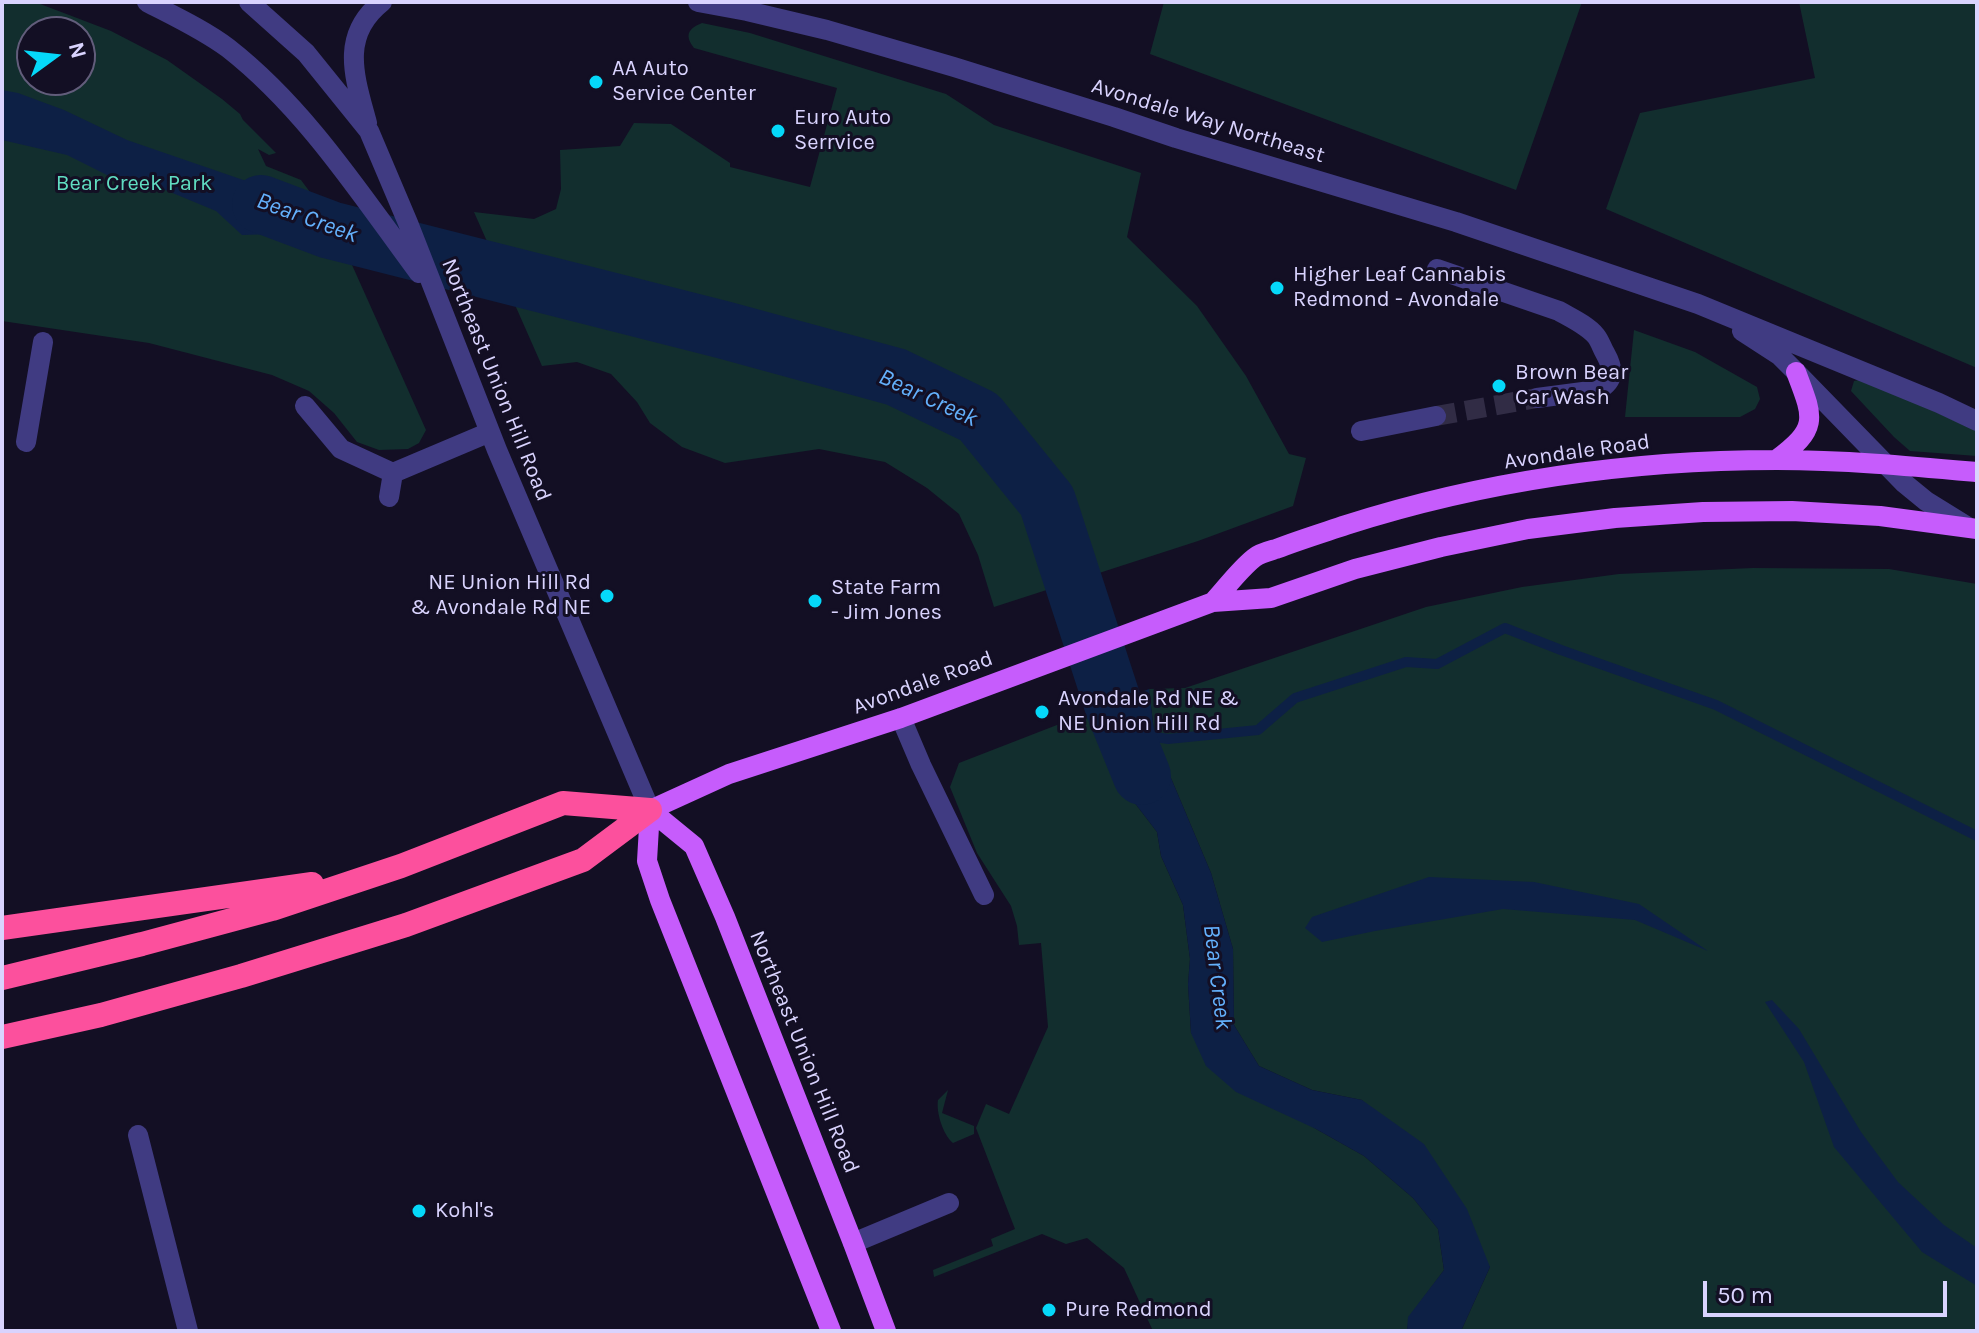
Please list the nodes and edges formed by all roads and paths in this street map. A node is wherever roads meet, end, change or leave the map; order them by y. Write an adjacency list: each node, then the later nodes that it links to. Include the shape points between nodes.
1 (147, 2): 7 (street, via 225,47 269,84 329,151)
2 (249, 2): 5 (street, Northeast Union Hill Road, via 306,53)
3 (382, 2): 5 (street, via 366,19 352,52)
4 (698, 2): 8 (street, Avondale Way Northeast, via 827,30 954,67 1456,222)
5 (369, 131): 7 (street, Northeast Union Hill Road)
6 (1434, 275): 11 (street, via 1561,326 1605,353 1611,364 1606,385)
7 (436, 296): 16 (street, Northeast Union Hill Road)
8 (1698, 304): 10 (street, Avondale Way Northeast, via 1779,355); 14 (street, Avondale Way Northeast)
9 (43, 342): 17 (street)
10 (1796, 372): 18 (main road, via 1810,418 1796,445); 19 (street, Avondale Way Northeast)
11 (1537, 398)
12 (305, 406): 21 (street, via 341,449)
13 (1436, 416): 15 (street)
14 (1977, 421)
15 (1361, 431)
16 (490, 432): 21 (street); 26 (street, Northeast Union Hill Road)
17 (26, 442)
18 (1776, 460): 19 (main road, Avondale Road); 24 (main road, Avondale Road, via 1565,475 1427,502 1256,556)
19 (1885, 464): 20 (main road, Avondale Road); 23 (street, Avondale Way Northeast, via 1926,501)
20 (1977, 472)
21 (393, 473): 22 (street)
22 (389, 497)
23 (1972, 528): 24 (main road, Avondale Road, via 1792,511 1615,518 1441,547 1271,598)
24 (1213, 602): 25 (main road, Avondale Road)
25 (901, 718): 26 (main road, Avondale Road, via 729,774); 28 (street)
26 (650, 810): 27 (highway, via 563,803); 31 (highway, via 583,860 406,925 101,1015); 34 (main road, Northeast Union Hill Road, via 694,846); 36 (main road, Northeast Union Hill Road, via 647,861 660,900)
27 (401, 866): 29 (highway, via 297,887); 30 (highway, via 272,909)
28 (984, 895)
29 (2, 928)
30 (2, 978)
31 (2, 1037)
32 (138, 1135): 35 (street)
33 (949, 1203): 34 (street)
34 (853, 1243): 37 (main road, Northeast Union Hill Road)
35 (188, 1331)
36 (831, 1331)
37 (886, 1331)

